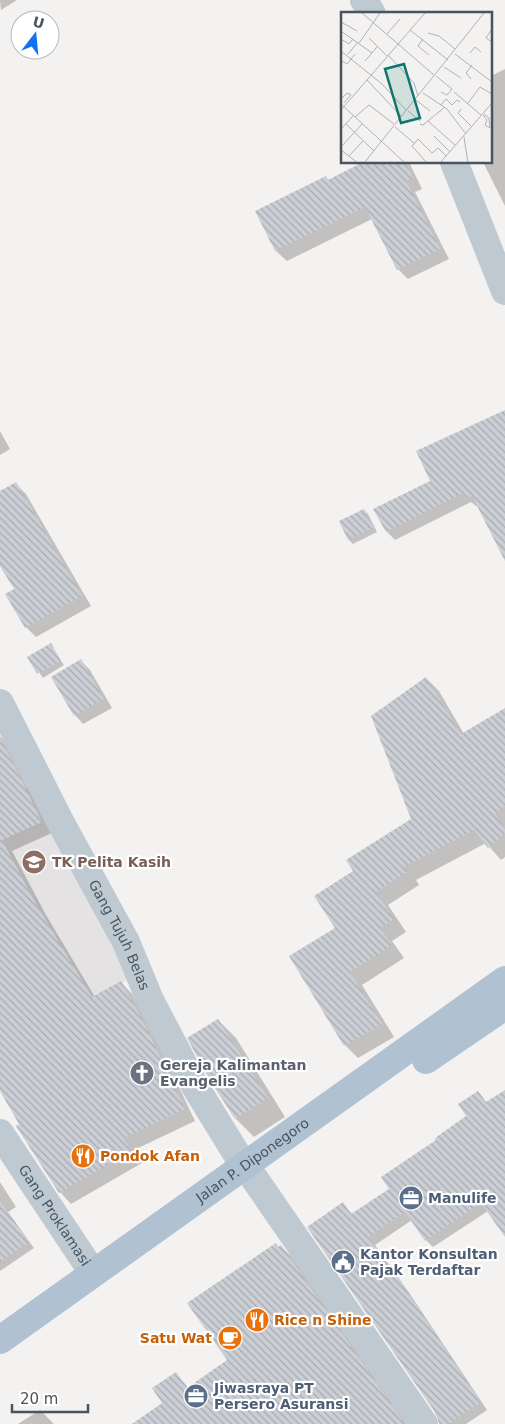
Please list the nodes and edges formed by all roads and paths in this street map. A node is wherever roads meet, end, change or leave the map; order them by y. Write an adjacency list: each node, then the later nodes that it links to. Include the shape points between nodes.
1 (364, 0): 2 (street)
2 (371, 12)
3 (455, 164): 4 (street)
4 (505, 291)
5 (0, 703): 9 (street, Gang Tujuh Belas, via 126,942 150,1000 196,1088)
6 (505, 980): 9 (main road, Jalan P. Diponegoro)
7 (505, 1006): 9 (main road, Jalan P. Diponegoro)
8 (0, 1133): 10 (street, Gang Proklamasi)
9 (249, 1172): 10 (main road, Jalan P. Diponegoro); 12 (main road, Jalan P. Diponegoro); 13 (street, Gang Tujuh Belas)
10 (93, 1273): 11 (main road, Jalan P. Diponegoro)
11 (0, 1340)
12 (0, 1361)
13 (424, 1424)

